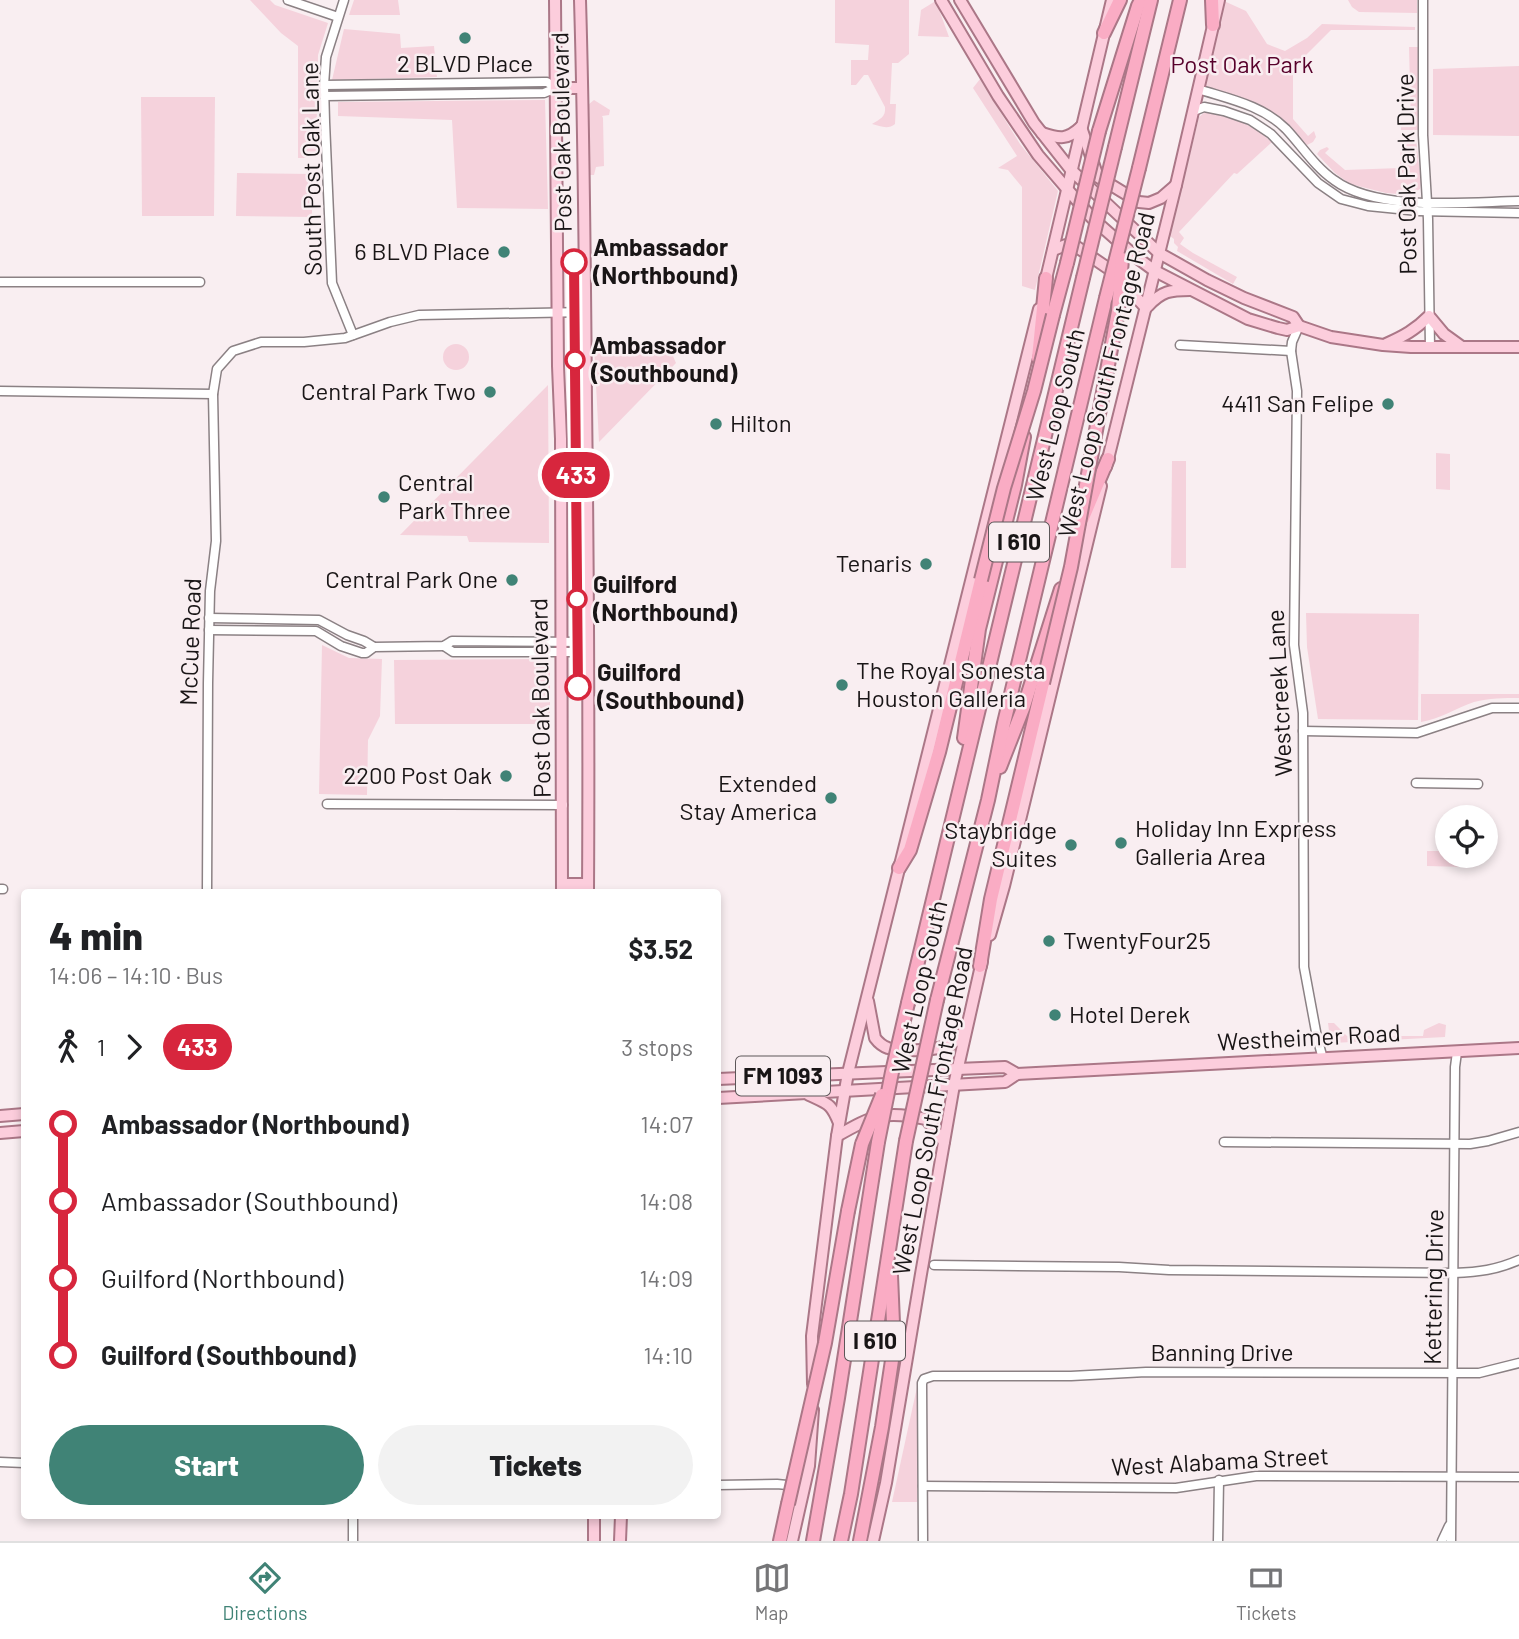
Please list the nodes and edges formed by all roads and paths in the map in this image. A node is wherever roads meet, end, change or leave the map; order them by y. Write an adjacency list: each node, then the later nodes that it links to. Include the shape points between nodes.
1 (288, 0): 15 (street)
2 (344, 0): 15 (street, South Post Oak Lane)
3 (555, 0): 22 (main road, Post Oak Boulevard)
4 (580, 0): 21 (main road, Post Oak Boulevard)
5 (941, 0): 19 (main road)
6 (960, 0): 18 (main road)
7 (1112, 0): 17 (main road)
8 (1120, 0): 17 (highway)
9 (1141, 0): 78 (highway, bridge, via 1099,131 939,752 910,850)
10 (1151, 0): 77 (highway, West Loop South / I 610, bridge)
11 (1180, 0): 36 (highway, West Loop South / I 610, bridge)
12 (1212, 0): 16 (highway)
13 (1219, 0): 16 (main road, West Loop South Frontage Road)
14 (1423, 0): 34 (street, Post Oak Park Drive)
15 (338, 17): 20 (street, South Post Oak Lane, via 326,57)
16 (1213, 25): 23 (main road, West Loop South Frontage Road)
17 (1104, 33): 26 (main road)
18 (993, 55): 19 (main road); 27 (main road)
19 (979, 66): 32 (main road, via 1027,140)
20 (324, 85): 22 (street, via 547,82); 24 (street, South Post Oak Lane)
21 (582, 88): 22 (main road); 45 (main road, Post Oak Boulevard)
22 (556, 89): 24 (street, via 547,93); 46 (main road, Post Oak Boulevard)
23 (1198, 89): 25 (main road, West Loop South Frontage Road); 28 (street, via 1264,112)
24 (325, 96): 49 (street, South Post Oak Lane, via 332,283)
25 (1194, 111): 29 (street, via 1203,107 1224,110 1250,120); 31 (main road, West Loop South Frontage Road)
26 (1081, 127): 27 (main road, via 1064,137); 30 (main road); 31 (main road, via 1098,177 1118,190 1149,203)
27 (1041, 132): 30 (main road)
28 (1308, 155): 29 (street); 34 (street, via 1350,190)
29 (1299, 164): 34 (street, via 1341,199 1368,206)
30 (1071, 170): 32 (main road); 38 (main road)
31 (1176, 186): 38 (main road, West Loop South Frontage Road)
32 (1067, 190): 37 (main road); 39 (main road, via 1092,218)
33 (1519, 201): 34 (street)
34 (1427, 207): 35 (street); 47 (street, Post Oak Park Drive)
35 (1519, 213)
36 (1126, 220): 74 (highway, West Loop South / I 610, bridge); 82 (highway, bridge, via 1118,311 1071,567 991,899)
37 (1053, 250): 40 (main road); 44 (main road, via 1074,245 1112,271)
38 (1159, 253): 39 (main road, West Loop South Frontage Road); 48 (main road, via 1244,298 1293,317)
39 (1155, 271): 43 (main road); 44 (main road, West Loop South Frontage Road)
40 (1046, 278): 77 (highway, via 1040,349 1015,485 979,629); 78 (main road)
41 (0, 282): 42 (street)
42 (200, 282)
43 (1192, 290): 44 (main road, via 1160,294); 48 (main road, via 1248,319 1287,330)
44 (1146, 308): 58 (main road, West Loop South Frontage Road)
45 (586, 312): 46 (street, McCue Road); 60 (main road, Post Oak Boulevard)
46 (557, 313): 49 (street, McCue Road, via 419,315); 59 (main road, Post Oak Boulevard)
47 (1429, 316): 51 (main road, via 1416,329); 52 (street, Post Oak Park Drive); 53 (main road)
48 (1298, 326): 51 (main road, via 1331,337); 55 (street, Westcreek Lane)
49 (353, 335): 57 (street, McCue Road, via 261,342 233,351 217,369)
50 (1180, 345): 55 (street)
51 (1383, 345): 52 (main road)
52 (1430, 346): 53 (main road)
53 (1462, 347): 54 (main road)
54 (1519, 347)
55 (1291, 351): 71 (street, Westcreek Lane, via 1297,391 1294,645)
56 (0, 391): 57 (street)
57 (213, 394): 61 (street, McCue Road, via 216,541)
58 (1108, 459): 74 (highway, via 1079,528 1024,706); 82 (main road, West Loop South Frontage Road, via 1004,886)
59 (561, 485): 60 (main road); 65 (main road, Post Oak Boulevard)
60 (587, 485): 68 (main road, Post Oak Boulevard)
61 (209, 618): 62 (street); 63 (street, McCue Road)
62 (244, 619): 64 (street); 67 (street, via 320,620)
63 (209, 630): 64 (street); 81 (street, McCue Road)
64 (244, 630): 67 (street, via 316,631 352,651 366,653)
65 (561, 641): 66 (street, via 452,641); 68 (street); 69 (main road, Post Oak Boulevard)
66 (444, 646): 67 (street); 69 (street, via 453,652)
67 (374, 647)
68 (589, 647): 69 (street); 80 (main road, Post Oak Boulevard)
69 (561, 653): 76 (main road, Post Oak Boulevard)
70 (1519, 708): 71 (street, via 1492,708 1417,733)
71 (1303, 731): 87 (street, Westcreek Lane, via 1304,967)
72 (1416, 783): 73 (street)
73 (1478, 783)
74 (988, 800): 108 (highway, West Loop South / I 610, bridge, via 906,1141)
75 (327, 804): 76 (street)
76 (563, 805): 79 (main road, Post Oak Boulevard)
77 (954, 806): 89 (highway, West Loop South / I 610, bridge)
78 (899, 869): 83 (main road)
79 (562, 888): 80 (main road)
80 (588, 888)
81 (207, 889)
82 (980, 966): 84 (main road, West Loop South Frontage Road)
83 (867, 995): 84 (main road, via 874,1038 886,1047 918,1050 946,1046); 90 (main road)
84 (967, 1026): 88 (main road, West Loop South Frontage Road)
85 (1519, 1048): 86 (main road, Westheimer Road)
86 (1457, 1052): 87 (main road, Westheimer Road); 107 (street, Kettering Drive)
87 (1323, 1059): 91 (main road, Westheimer Road)
88 (958, 1069): 90 (main road, Westheimer Road / FM 1093); 91 (main road, Westheimer Road, via 1005,1067); 93 (main road, West Loop South Frontage Road)
89 (892, 1072): 129 (highway, bridge, via 862,1144 825,1343); 131 (highway, West Loop South / I 610, bridge)
90 (848, 1073): 92 (main road, Westheimer Road / FM 1093); 94 (main road)
91 (1017, 1074): 93 (main road, Westheimer Road, via 1004,1082)
92 (721, 1079)
93 (954, 1085): 94 (main road, Westheimer Road / FM 1093); 105 (main road, West Loop South Frontage Road)
94 (844, 1092): 95 (main road, Westheimer Road / FM 1093); 99 (main road)
95 (807, 1094): 96 (main road, Westheimer Road / FM 1093); 99 (main road, via 829,1104)
96 (721, 1098)
97 (21, 1114): 98 (main road)
98 (0, 1116)
99 (839, 1123): 104 (main road)
100 (21, 1127): 102 (main road)
101 (21, 1131): 102 (main road)
102 (3, 1132)
103 (1519, 1132): 107 (street)
104 (837, 1136): 105 (main road, via 879,1115 902,1114 926,1119); 121 (main road, via 812,1336 812,1441)
105 (944, 1142): 134 (main road, West Loop South Frontage Road)
106 (1224, 1142): 107 (street)
107 (1455, 1144): 111 (street, Kettering Drive)
108 (890, 1246): 132 (highway, West Loop South / I 610); 133 (highway, via 894,1347)
109 (1519, 1260): 111 (street, via 1502,1268)
110 (934, 1265): 111 (street)
111 (1454, 1273): 113 (street, Kettering Drive)
112 (1519, 1363): 113 (street, Banning Drive, via 1479,1373)
113 (1452, 1373): 116 (street, Kettering Drive); 120 (street, Banning Drive, via 933,1376 922,1383)
114 (0, 1462): 115 (street)
115 (21, 1462)
116 (1451, 1476): 117 (street, West Alabama Street); 118 (street, West Alabama Street); 125 (street, Kettering Drive)
117 (1519, 1477)
118 (1219, 1480): 120 (street, West Alabama Street, via 1176,1488); 136 (street)
119 (721, 1485): 121 (street, via 787,1485 797,1494)
120 (923, 1486): 135 (street)
121 (798, 1517): 130 (main road)
122 (353, 1519): 126 (street)
123 (594, 1519): 127 (main road)
124 (621, 1519): 128 (main road)
125 (1451, 1523): 137 (street, Kettering Drive); 138 (street, Kettering Drive)
126 (353, 1541)
127 (594, 1541)
128 (620, 1541)
129 (780, 1541)
130 (792, 1541)
131 (813, 1541)
132 (841, 1541)
133 (860, 1541)
134 (873, 1541)
135 (923, 1541)
136 (1218, 1541)
137 (1442, 1541)
138 (1451, 1541)

